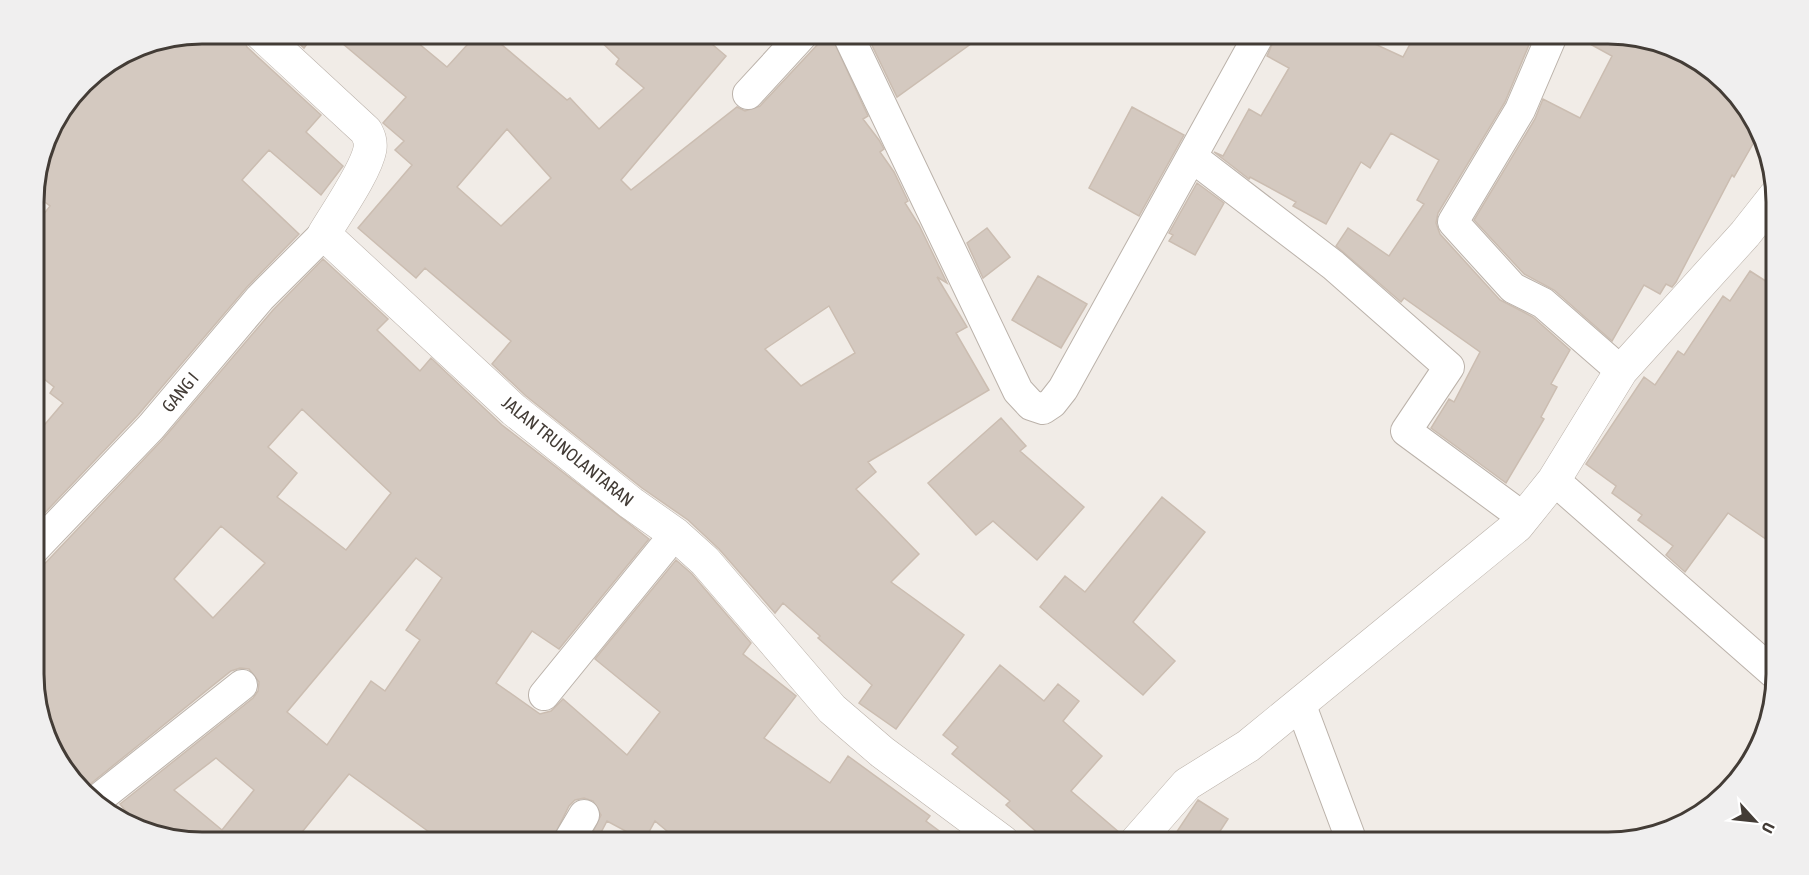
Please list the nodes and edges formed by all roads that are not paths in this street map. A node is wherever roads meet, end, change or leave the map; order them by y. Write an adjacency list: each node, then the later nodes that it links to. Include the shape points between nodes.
1 (1254, 43): 7 (street)
2 (1549, 43): 10 (street, via 1520,110 1454,222 1513,288 1543,303)
3 (272, 44): 9 (street, via 366,130 371,140 363,166)
4 (794, 44): 6 (street)
5 (852, 44): 7 (street, via 1018,391 1030,405 1043,409 1063,389)
6 (748, 94)
7 (1192, 157): 12 (street, via 1333,265 1449,368 1406,431)
8 (1766, 207): 10 (street)
9 (324, 234): 13 (street, JALAN TRUNOLANTARAN, via 514,410); 14 (street, GANG I, via 260,298 151,427)
10 (1621, 371): 11 (street)
11 (1554, 480): 12 (street); 15 (street)
12 (1524, 518): 18 (street)
13 (675, 534): 17 (street); 21 (street, JALAN TRUNOLANTARAN, via 743,603 832,709 882,752)
14 (43, 539)
15 (1766, 666)
16 (242, 685): 19 (street)
17 (544, 695)
18 (1300, 703): 22 (street, via 1248,746 1187,784); 23 (street)
19 (102, 796)
20 (584, 815): 24 (street)
21 (989, 831)
22 (1145, 831)
23 (1348, 831)
24 (574, 832)

